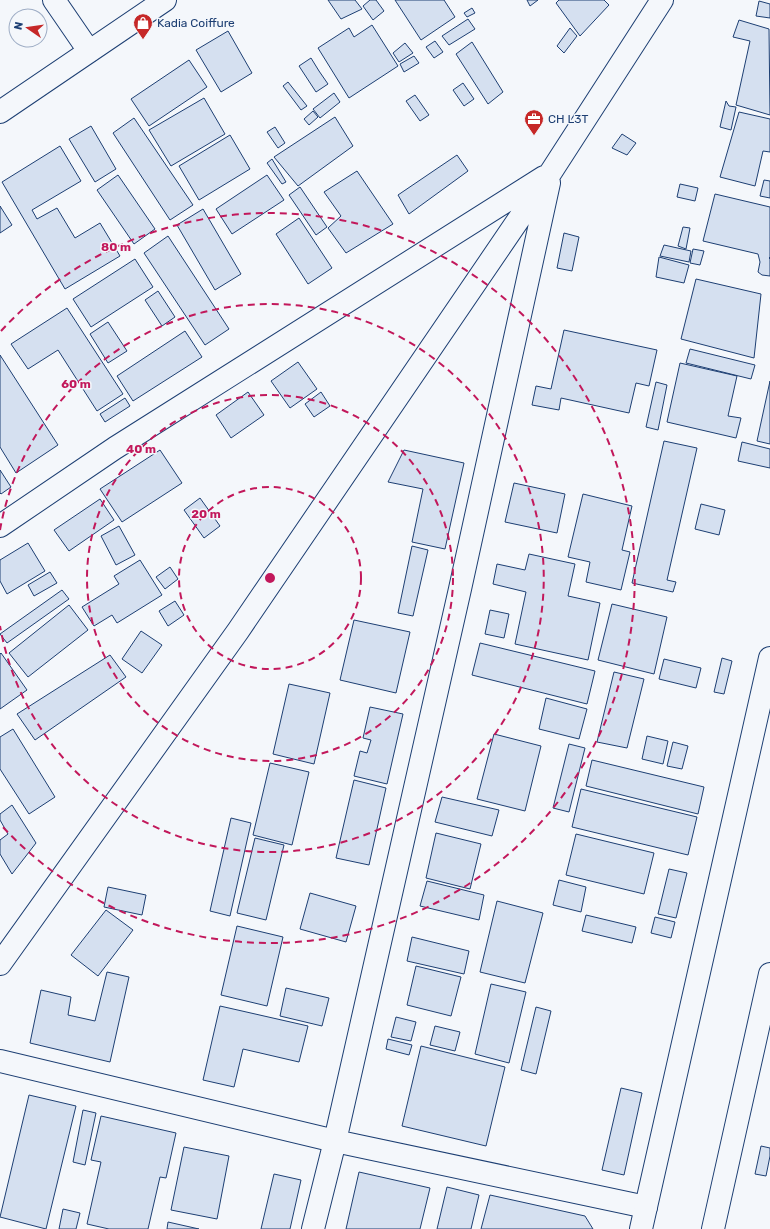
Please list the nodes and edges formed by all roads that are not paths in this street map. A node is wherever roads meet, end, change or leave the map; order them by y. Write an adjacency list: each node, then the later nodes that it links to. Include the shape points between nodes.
1 (54, 0): 4 (street)
2 (165, 0): 4 (street)
3 (662, 0): 6 (street)
4 (89, 51): 5 (street)
5 (0, 112)
6 (551, 172): 7 (street, via 121,444); 9 (street, via 238,631); 12 (street)
7 (0, 526)
8 (770, 658): 13 (street)
9 (0, 964)
10 (770, 974): 16 (street)
11 (0, 1061): 12 (street)
12 (335, 1141): 13 (street); 14 (street)
13 (646, 1207): 15 (street)
14 (313, 1229)
15 (641, 1229)
16 (713, 1229)

